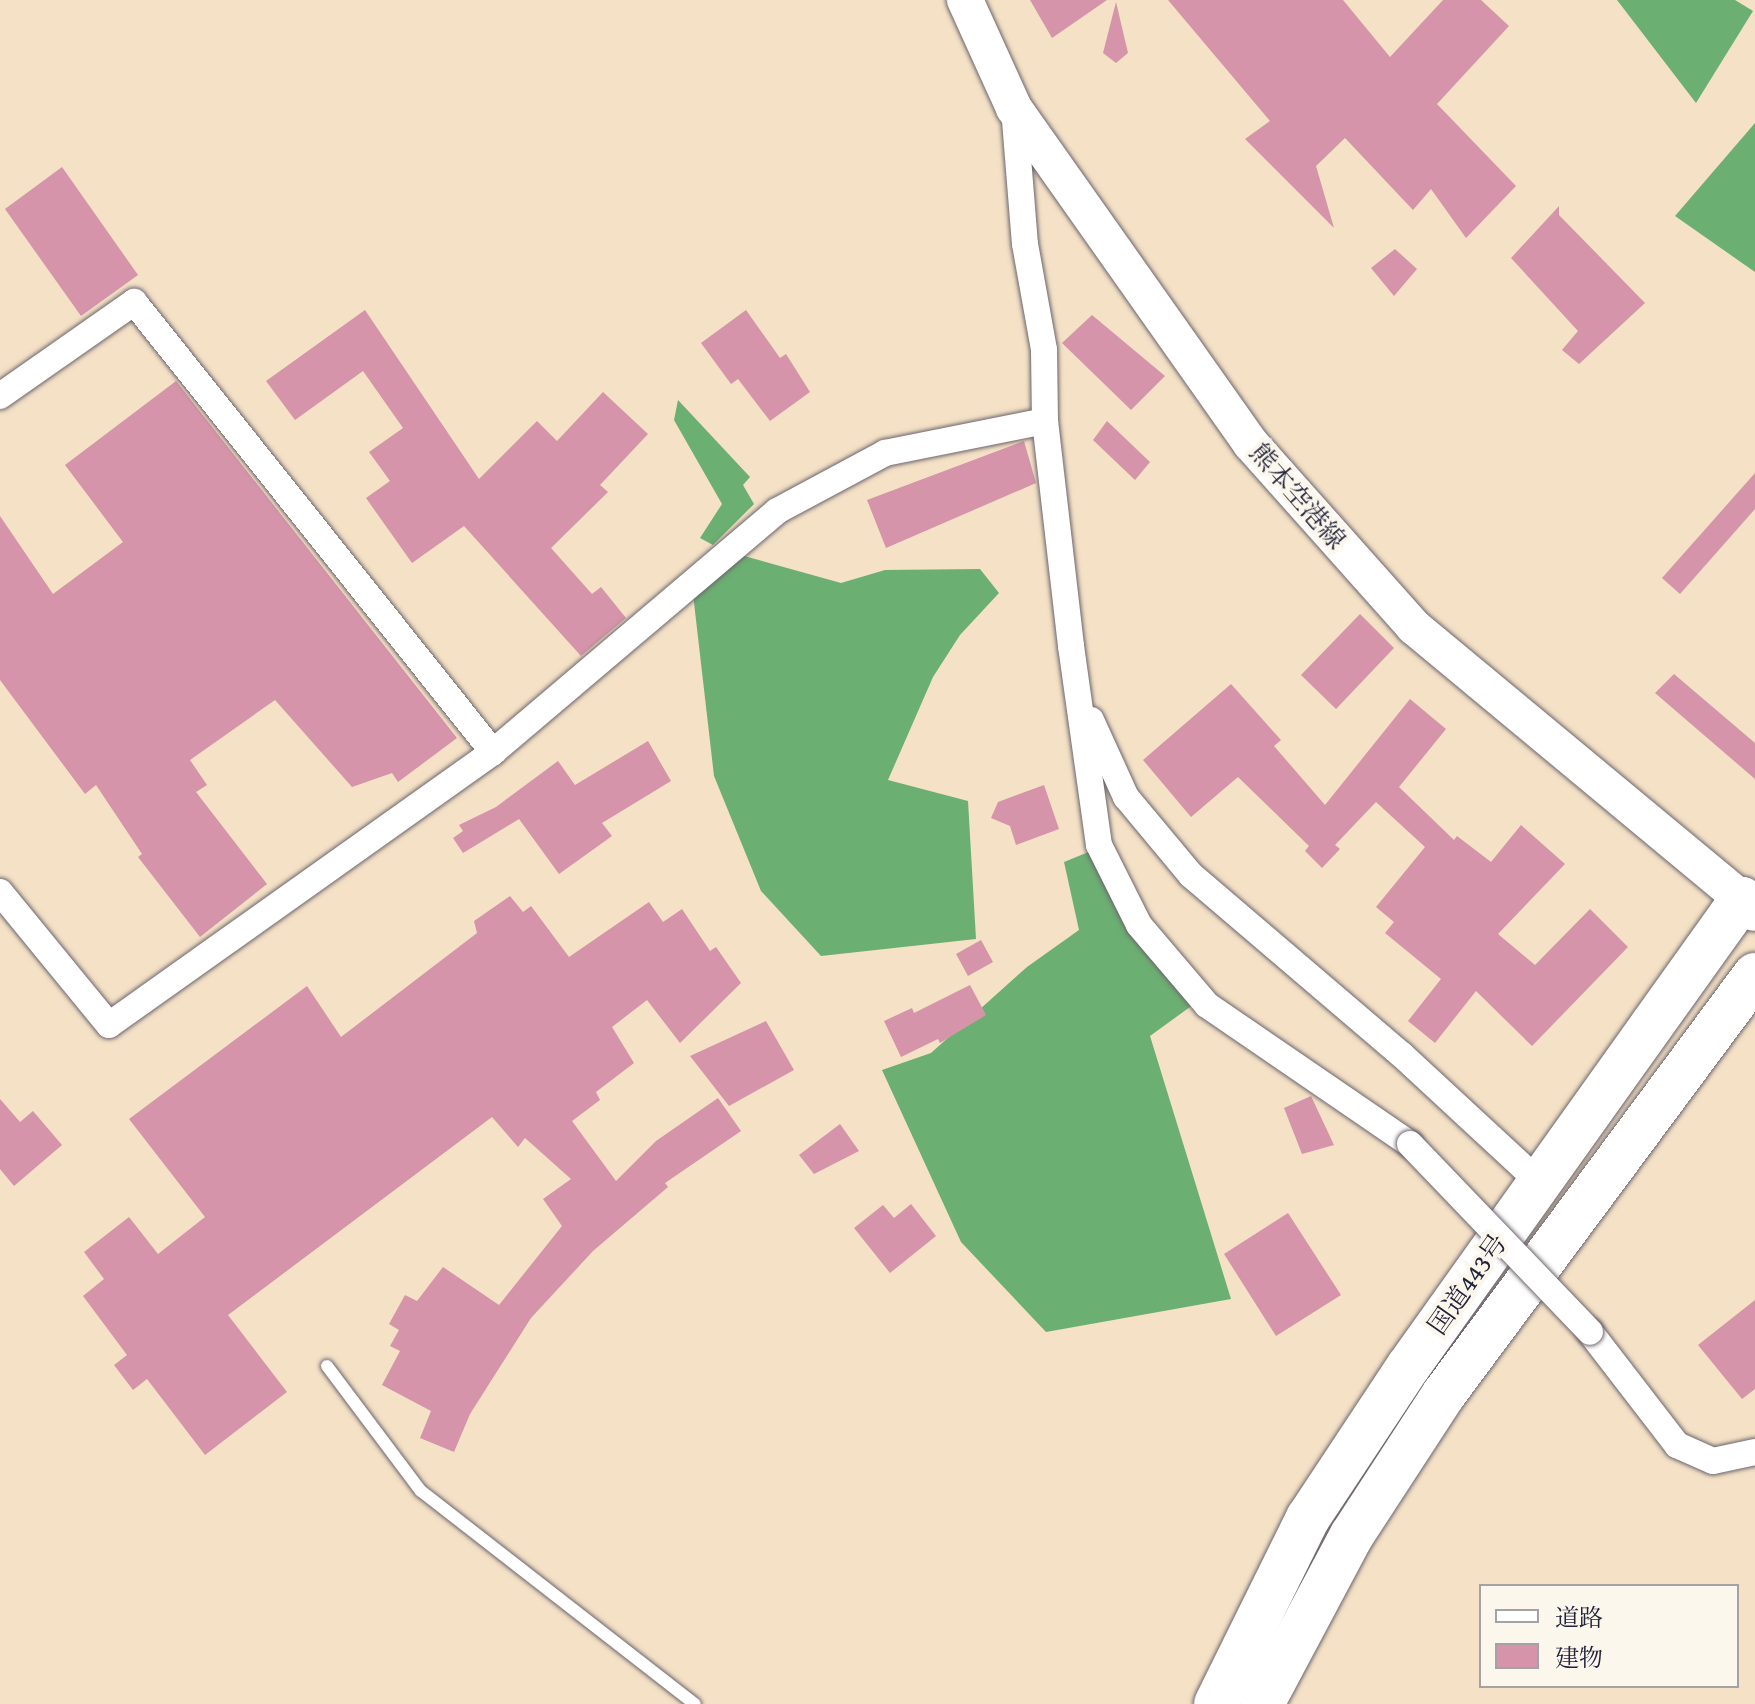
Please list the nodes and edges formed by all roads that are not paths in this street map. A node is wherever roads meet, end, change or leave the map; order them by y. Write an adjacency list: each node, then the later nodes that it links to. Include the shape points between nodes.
1 (965, 0): 2 (main road, 熊本空港線)
2 (1014, 108): 4 (street, via 1025,244 1044,350); 8 (main road, 熊本空港線, via 1251,444 1414,627)
3 (0, 396): 6 (street, via 134,302)
4 (1045, 421): 5 (street); 6 (street, via 885,453 777,511)
5 (1078, 691): 10 (street, via 1126,797 1191,875 1402,1055); 12 (street, bridge, via 1099,845 1139,925 1207,1005 1410,1144 1590,1332 1677,1445 1713,1461)
6 (493, 752): 7 (street, via 109,1025)
7 (0, 892)
8 (1748, 904): 10 (highway, 国道443号)
9 (1755, 975): 15 (highway, 国道443号, via 1444,1394 1352,1535)
10 (1539, 1182): 14 (highway, 国道443号, via 1308,1518)
11 (327, 1366): 13 (lane, via 421,1491)
12 (1753, 1458)
13 (695, 1704)
14 (1216, 1704)
15 (1262, 1704)

